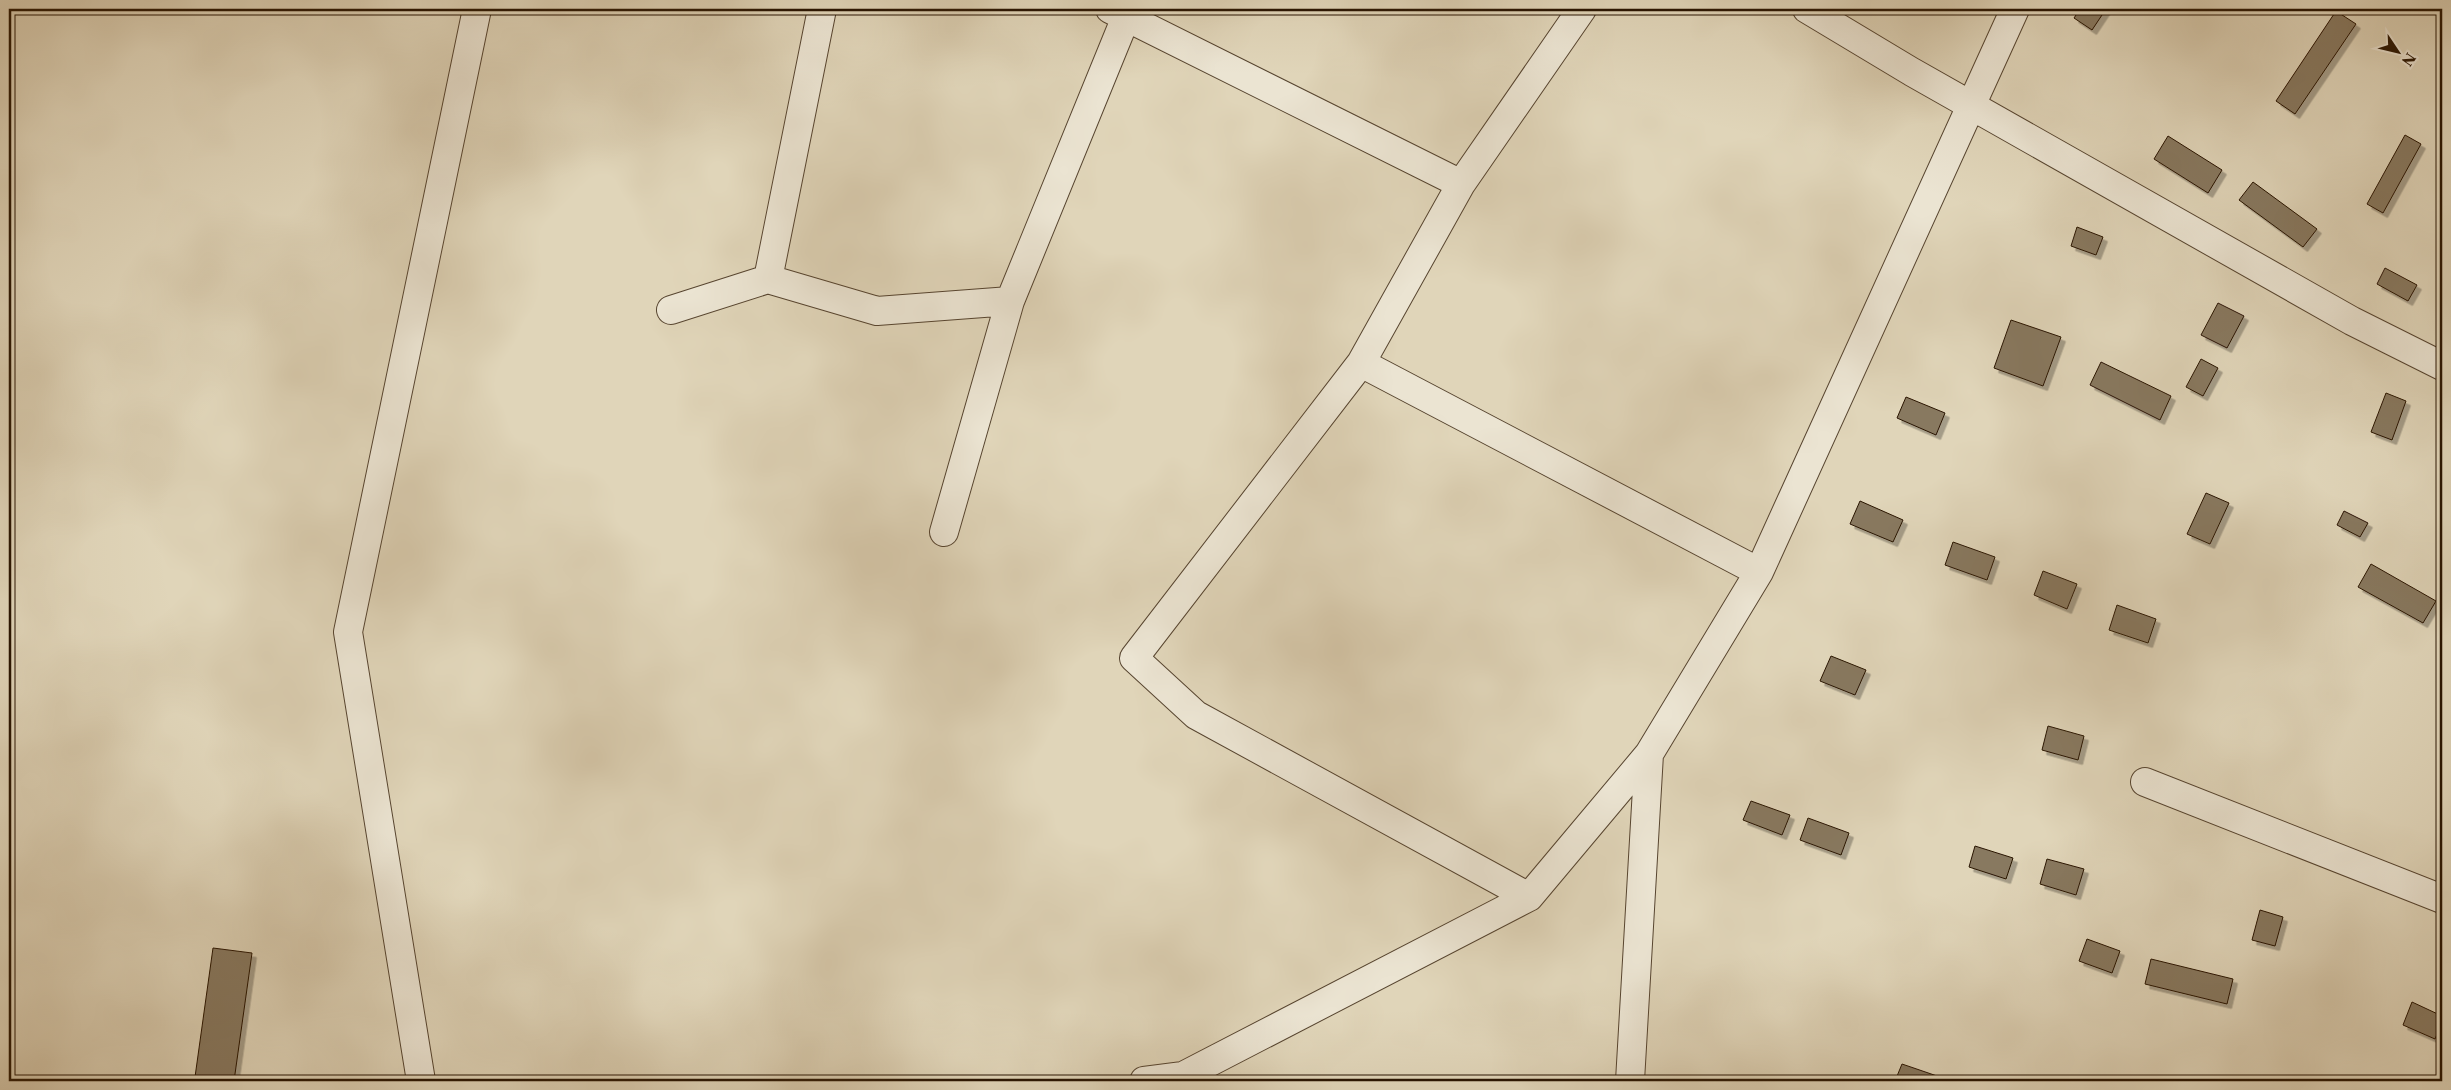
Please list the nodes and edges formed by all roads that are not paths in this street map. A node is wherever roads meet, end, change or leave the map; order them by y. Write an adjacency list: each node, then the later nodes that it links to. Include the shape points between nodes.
1 (477, 9): 20 (street, via 348,632)
2 (822, 9): 9 (street)
3 (1582, 9): 8 (street)
4 (1807, 9): 7 (street)
5 (2015, 9): 7 (street)
6 (1118, 13): 8 (street); 10 (street)
7 (1972, 105): 13 (street, via 2352,322); 15 (street)
8 (1461, 184): 12 (street)
9 (768, 279): 10 (street, via 877,311); 11 (street)
10 (1010, 301): 14 (street)
11 (671, 310)
12 (1361, 364): 15 (street); 18 (street, via 1134,658 1196,714)
13 (2442, 366)
14 (944, 532)
15 (1759, 572): 16 (street)
16 (1649, 754): 18 (street); 22 (street)
17 (2145, 782): 19 (street)
18 (1529, 897): 21 (street, via 1183,1076)
19 (2442, 899)
20 (421, 1081)
21 (1144, 1081)
22 (1630, 1081)

